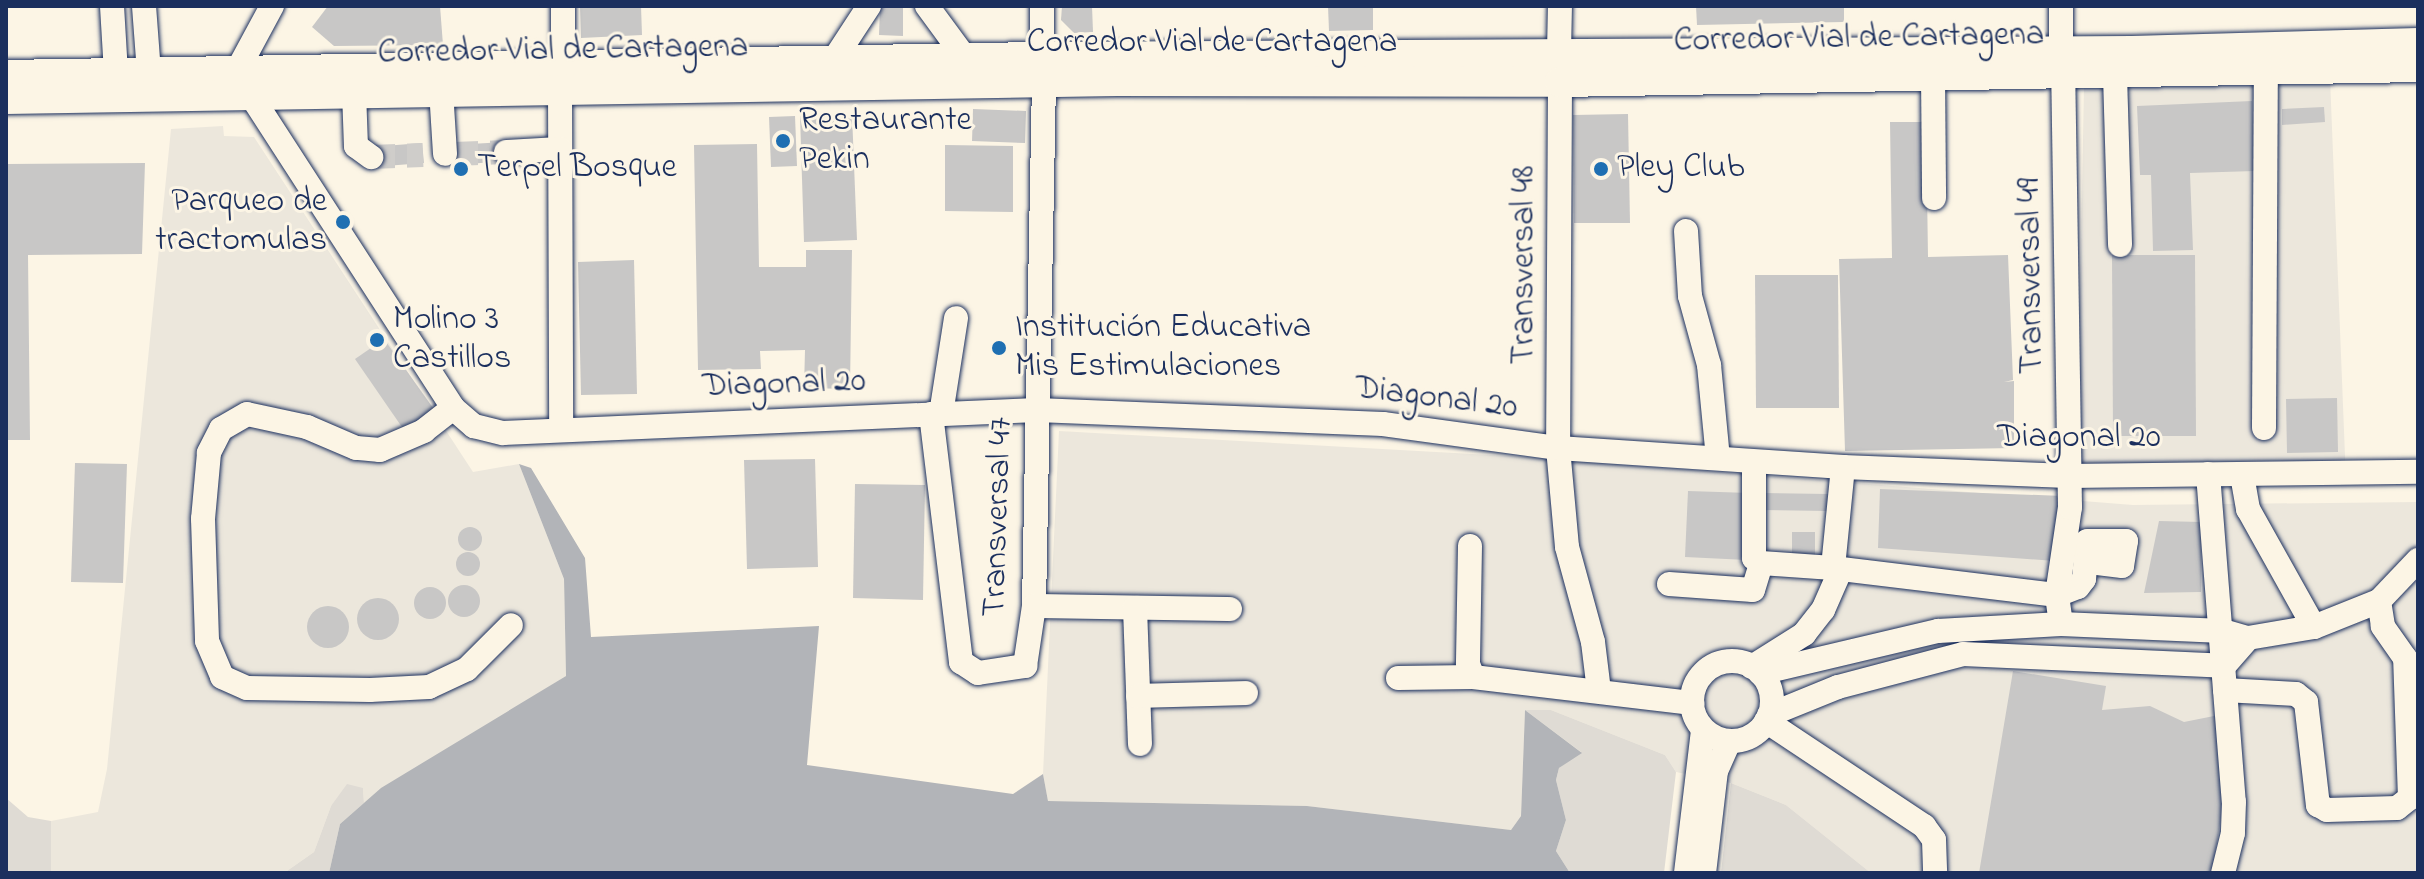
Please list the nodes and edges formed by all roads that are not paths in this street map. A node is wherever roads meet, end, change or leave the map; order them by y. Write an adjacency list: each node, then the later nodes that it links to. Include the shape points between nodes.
1 (112, 6): 18 (street)
2 (144, 6): 17 (street)
3 (272, 6): 26 (street)
4 (563, 6): 22 (street)
5 (869, 6): 24 (street)
6 (927, 6): 13 (street)
7 (1042, 6): 16 (street, Transversal 47)
8 (1560, 6): 11 (street)
9 (2061, 6): 14 (street, Transversal 49)
10 (2418, 43): 12 (main road, Corredor Vial de Cartagena)
11 (1559, 52): 14 (main road, Corredor Vial de Cartagena); 16 (main road, Corredor Vial de Cartagena)
12 (2267, 57): 14 (main road, Corredor Vial de Cartagena); 15 (main road, Corredor Vial de Cartagena); 21 (main road, Corredor Vial de Cartagena); 41 (street)
13 (966, 59): 16 (main road, Corredor Vial de Cartagena); 24 (main road, Corredor Vial de Cartagena)
14 (2062, 62): 19 (main road, Corredor Vial de Cartagena); 21 (main road, Corredor Vial de Cartagena); 49 (street, Transversal 49)
15 (2418, 67)
16 (1043, 70): 24 (main road, Corredor Vial de Cartagena); 25 (main road, Corredor Vial de Cartagena); 38 (street, Transversal 47)
17 (149, 72): 18 (main road, Corredor Vial de Cartagena); 26 (main road, Corredor Vial de Cartagena)
18 (116, 74): 20 (main road, Corredor Vial de Cartagena)
19 (1933, 74): 25 (main road, Corredor Vial de Cartagena); 33 (street)
20 (6, 75)
21 (2115, 75): 35 (street)
22 (562, 76): 23 (main road, Corredor Vial de Cartagena); 24 (main road, Corredor Vial de Cartagena); 29 (street)
23 (440, 79): 26 (main road, Corredor Vial de Cartagena); 27 (main road, Corredor Vial de Cartagena); 31 (street)
24 (834, 81)
25 (1560, 82): 42 (street, Transversal 48)
26 (244, 83): 27 (main road, Corredor Vial de Cartagena); 28 (main road, Corredor Vial de Cartagena); 37 (street)
27 (354, 92): 32 (street, via 356,146)
28 (6, 99)
29 (560, 149): 30 (street); 40 (street)
30 (506, 152)
31 (440, 155)
32 (371, 157)
33 (1934, 198)
34 (1686, 231): 43 (street, via 1690,296 1709,365)
35 (2120, 245)
36 (956, 318): 39 (street)
37 (453, 408): 40 (street, Diagonal 20, via 474,426 503,433); 62 (street, via 424,431 380,450 356,448 307,427 247,414 221,429 209,453 203,519 207,641 222,677 247,688 429,687 467,669)
38 (1037, 410): 39 (street, Diagonal 20); 42 (street, Diagonal 20, via 1383,424); 58 (street, Transversal 47)
39 (936, 414): 40 (street, Diagonal 20); 58 (street, Transversal 47, via 961,662 978,673 1025,666)
40 (561, 427)
41 (2264, 428)
42 (1558, 448): 43 (street, Diagonal 20); 70 (street, Transversal 48, via 1567,547 1593,642)
43 (1718, 458): 44 (street, Diagonal 20)
44 (1754, 462): 45 (street, Diagonal 20); 53 (street, via 1754,558)
45 (1843, 467): 49 (street, Diagonal 20); 54 (street)
46 (2418, 472): 48 (street, Diagonal 20)
47 (2208, 474): 48 (street, Diagonal 20); 49 (street, Diagonal 20); 64 (street)
48 (2242, 475): 63 (street, via 2248,509)
49 (2068, 476): 56 (street, Transversal 49, via 2070,507)
50 (1470, 546): 67 (street, via 1468,664)
51 (2418, 560): 57 (street)
52 (2087, 562): 56 (street, via 2078,587)
53 (1761, 563): 54 (street); 55 (street, via 1753,590)
54 (1837, 569): 56 (street); 66 (street, via 1823,610 1804,634)
55 (1669, 584)
56 (2057, 595): 61 (street, Transversal 49)
57 (2379, 601): 63 (street); 69 (street, via 2383,626 2405,658 2410,798 2397,808 2327,810 2318,805 2306,702 2296,694)
58 (1034, 606): 59 (street)
59 (1135, 608): 60 (street); 72 (street)
60 (1230, 609)
61 (2061, 624): 64 (street); 66 (street, via 1938,631)
62 (511, 625)
63 (2314, 627): 65 (street)
64 (2223, 631): 65 (street); 69 (street)
65 (2248, 638): 69 (street)
66 (1756, 670): 73 (street, via 1736,661 1711,667 1699,679); 74 (street, via 1769,688)
67 (1473, 677): 68 (street); 70 (street)
68 (1398, 678)
69 (2225, 678): 74 (street, via 1963,654 1838,687); 82 (street, via 2234,802)
70 (1599, 691): 73 (street)
71 (1246, 693): 72 (street)
72 (1138, 696): 77 (street)
73 (1692, 703): 75 (street)
74 (1768, 718): 76 (street, via 1748,738); 81 (street, via 1924,826 1934,840)
75 (1703, 730): 76 (street); 78 (street)
76 (1729, 742): 78 (street)
77 (1140, 744)
78 (1707, 770): 79 (street); 80 (street)
79 (1686, 873)
80 (1704, 873)
81 (1935, 873)
82 (2223, 873)

